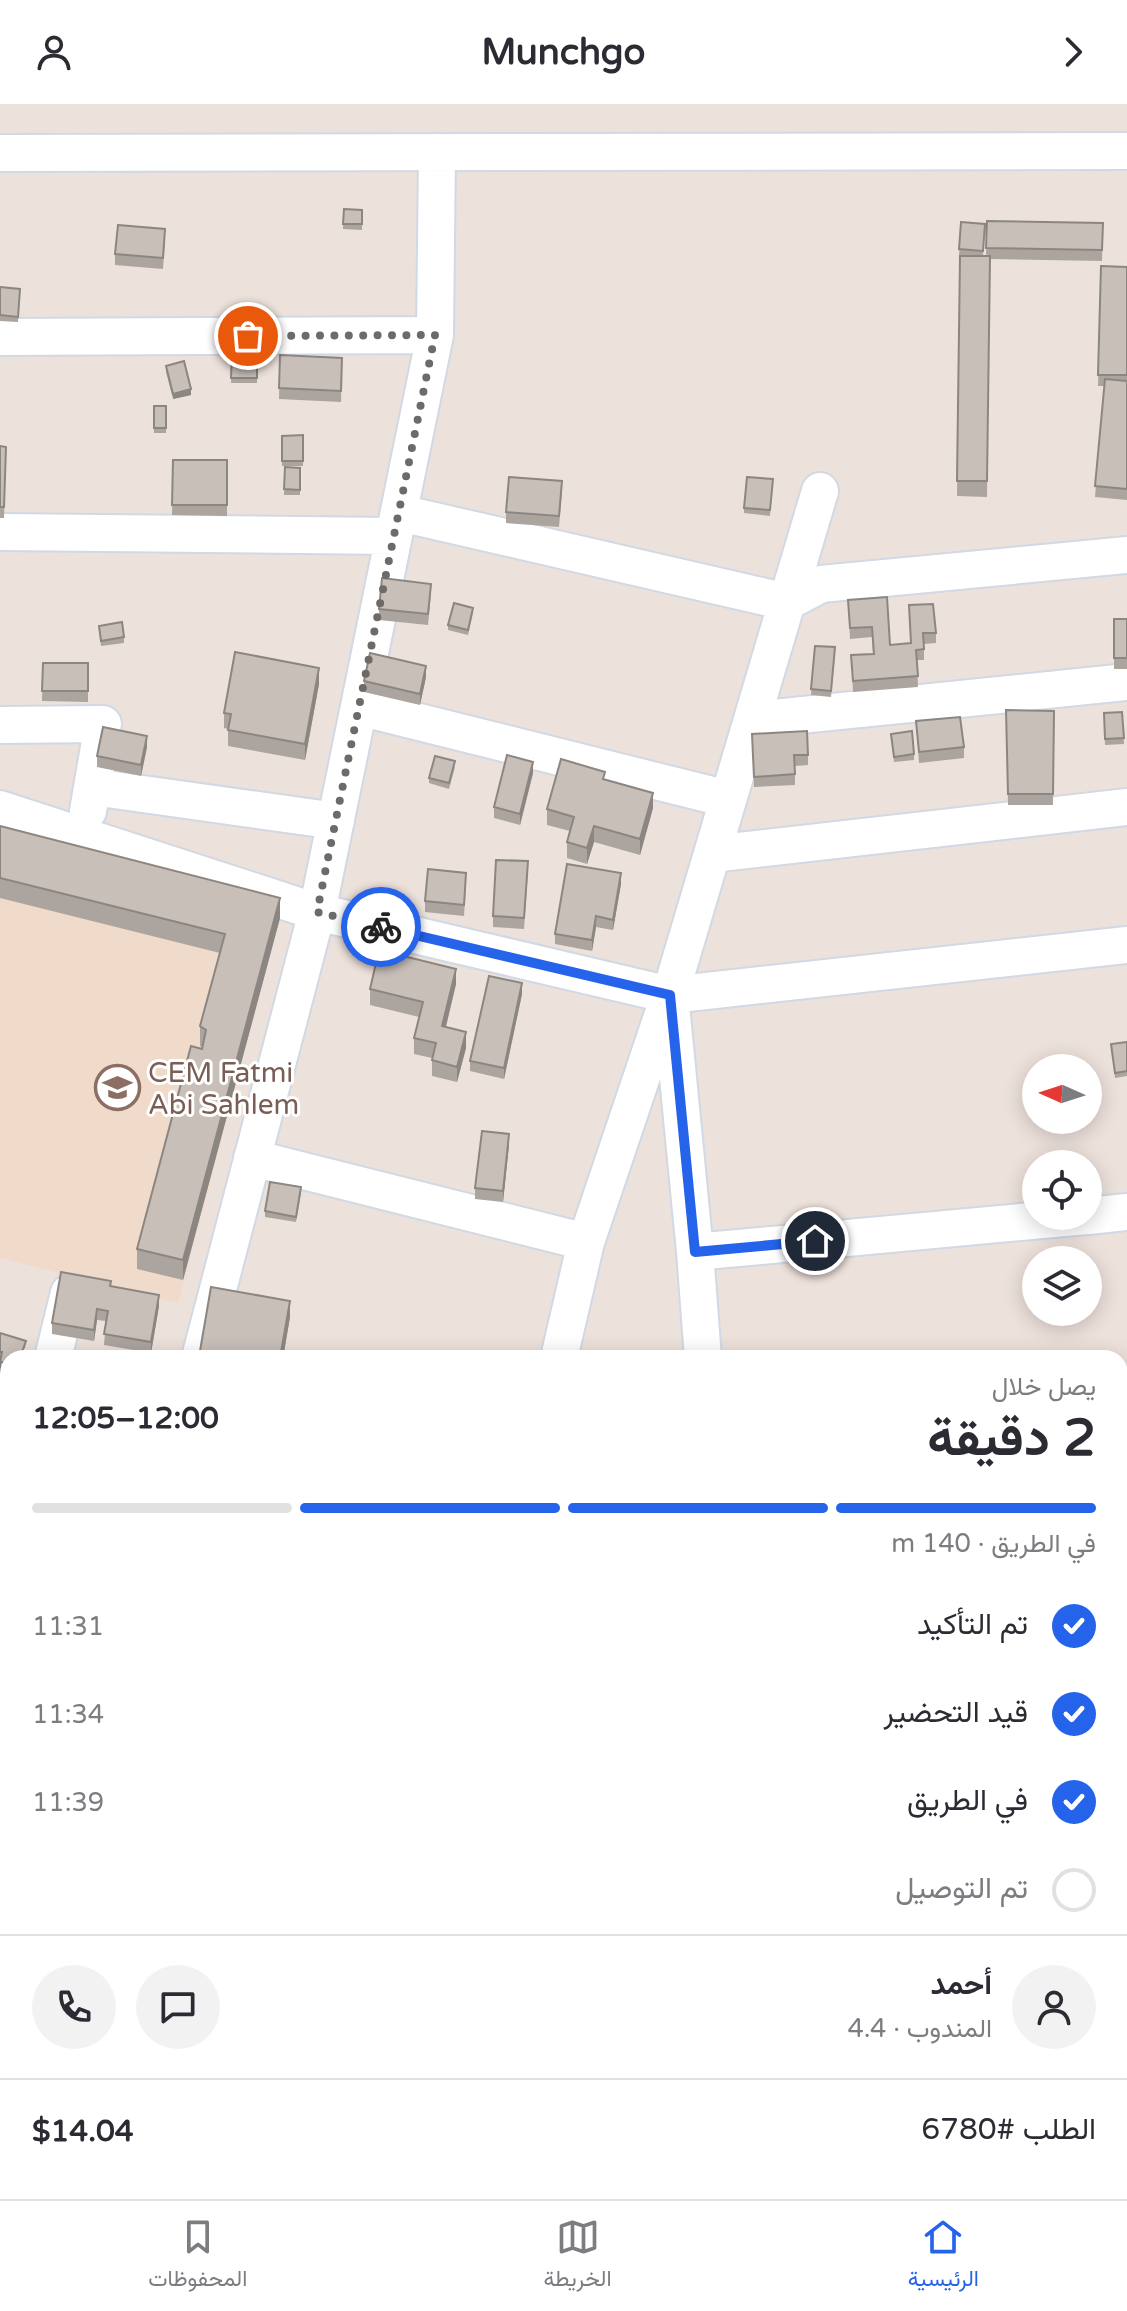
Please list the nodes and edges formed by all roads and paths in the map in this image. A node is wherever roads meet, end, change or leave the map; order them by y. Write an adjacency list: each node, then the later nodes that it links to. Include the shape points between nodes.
1 (1127, 151): 2 (street)
2 (437, 152): 3 (street); 4 (street)
3 (0, 153)
4 (435, 335): 5 (street); 7 (street)
5 (0, 337)
6 (820, 491): 10 (street)
7 (396, 525): 8 (street); 10 (street); 12 (street)
8 (0, 532)
9 (1127, 555): 10 (street, via 821,584)
10 (787, 602): 13 (street)
11 (1127, 682): 13 (street)
12 (359, 707): 16 (street); 19 (street)
13 (752, 720): 16 (street)
14 (0, 725): 15 (street, via 103,724)
15 (93, 787): 19 (street); 20 (street)
16 (728, 799): 21 (street)
17 (1127, 807): 21 (street)
18 (0, 809): 20 (street)
19 (336, 821): 22 (street)
20 (84, 836): 22 (street)
21 (712, 854): 24 (street)
22 (317, 912): 24 (street); 25 (street)
23 (1127, 945): 24 (street)
24 (670, 995): 29 (street); 30 (street)
25 (252, 1158): 29 (street); 33 (street)
26 (1127, 1212): 27 (street)
27 (1102, 1214)
28 (1022, 1222): 30 (street)
29 (586, 1242): 34 (street)
30 (695, 1252): 35 (street)
31 (69, 1293): 32 (street)
32 (55, 1350)
33 (202, 1350)
34 (561, 1350)
35 (702, 1350)

